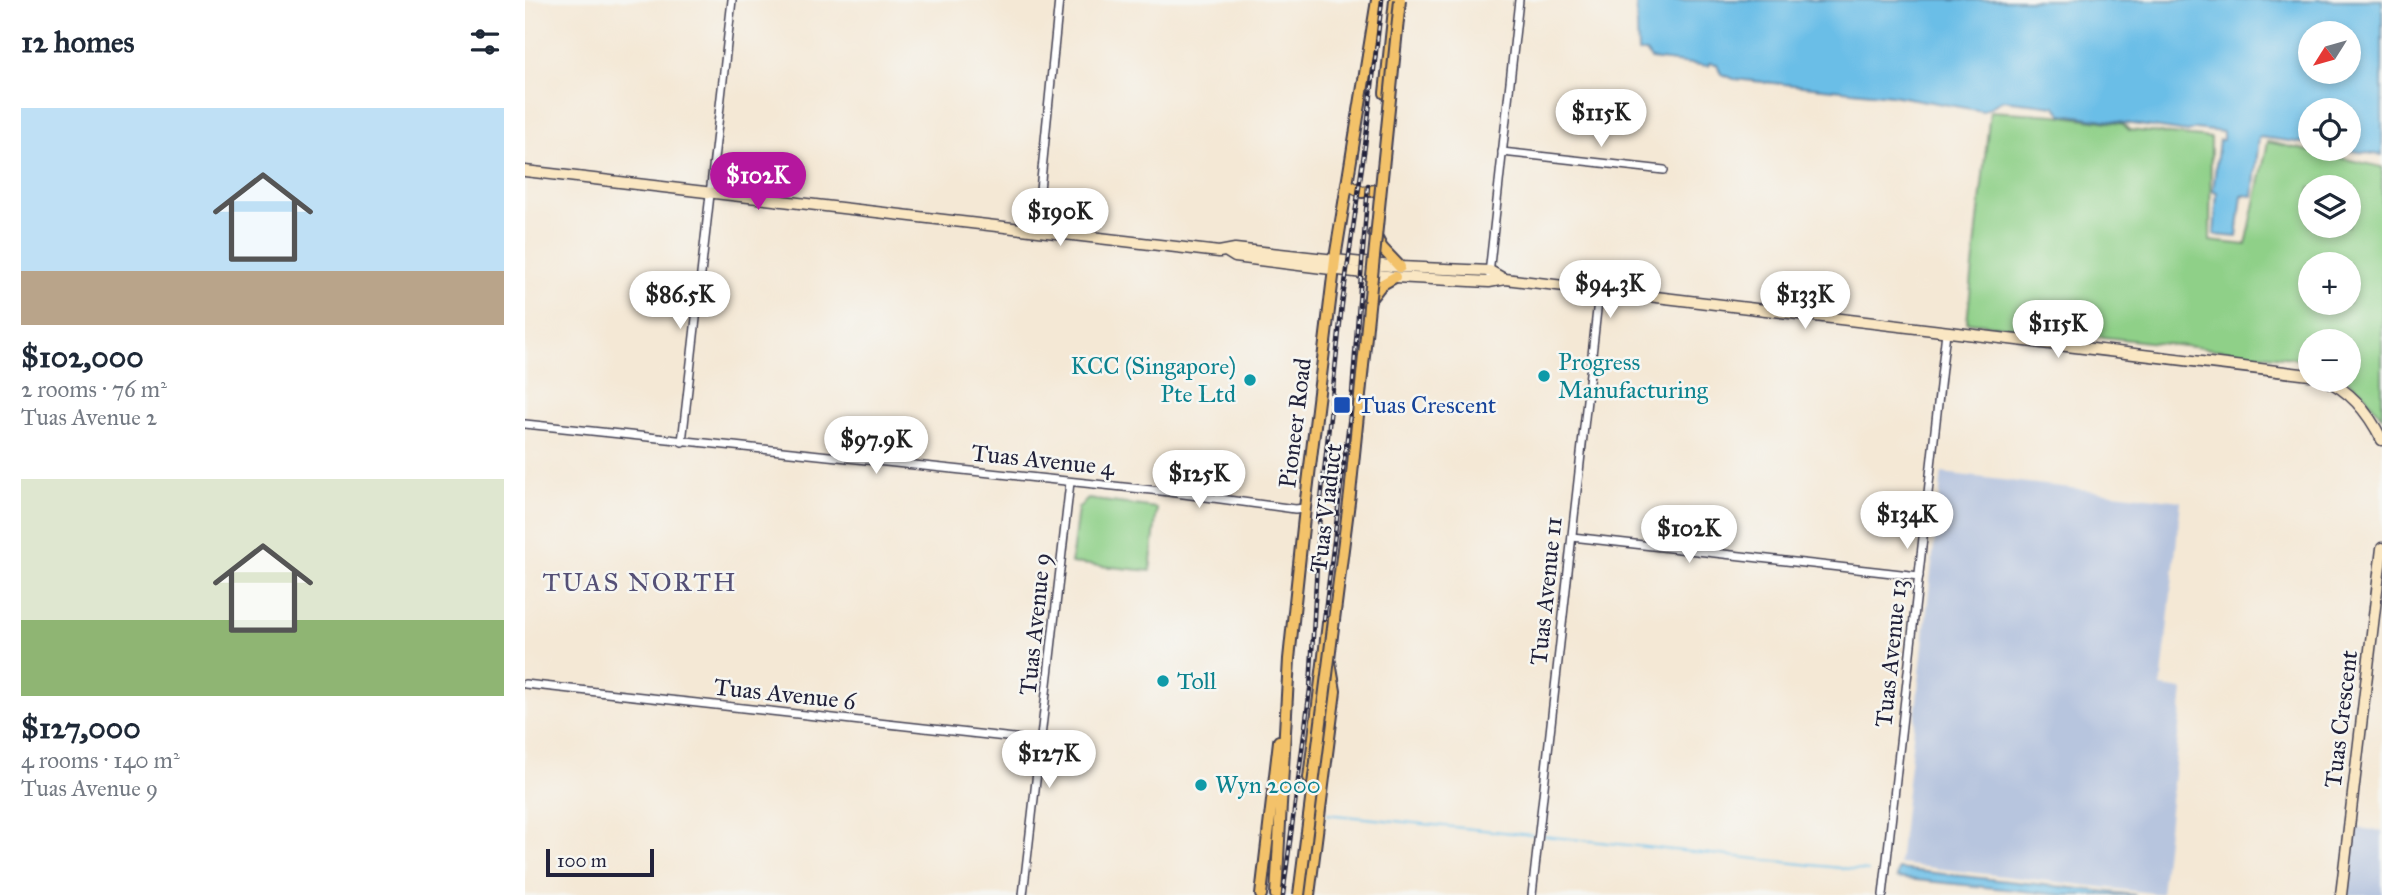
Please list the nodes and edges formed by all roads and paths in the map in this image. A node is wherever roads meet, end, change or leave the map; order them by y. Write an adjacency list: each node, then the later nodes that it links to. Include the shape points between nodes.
1 (732, 0): 10 (street)
2 (1059, 0): 12 (street)
3 (1397, 0): 11 (main road); 31 (main road, Tuas Viaduct, bridge, via 1372,289)
4 (1519, 0): 6 (street)
5 (1377, 1): 9 (main road, Pioneer Road)
6 (1502, 152): 7 (street); 17 (street)
7 (1664, 170)
8 (525, 171): 10 (street)
9 (1347, 184): 11 (main road, via 1362,192); 14 (main road, Pioneer Road)
10 (709, 190): 12 (street); 25 (street)
11 (1376, 190): 13 (main road)
12 (1035, 230): 14 (street, via 1227,252 1235,257)
13 (1373, 230): 15 (main road); 16 (main road)
14 (1335, 265): 15 (street); 27 (main road, Pioneer Road)
15 (1369, 268): 16 (street); 19 (main road)
16 (1398, 272): 17 (street); 19 (main road)
17 (1489, 276): 18 (street)
18 (1599, 292): 20 (street); 28 (street, Tuas Avenue 11)
19 (1366, 304): 38 (main road)
20 (1946, 332): 21 (street); 30 (street, Tuas Avenue 13)
21 (2298, 374)
22 (2348, 392): 24 (street)
23 (525, 424): 25 (street, Tuas Avenue 4)
24 (2382, 440)
25 (682, 442): 26 (street, Tuas Avenue 4)
26 (1070, 482): 27 (street, Tuas Avenue 4); 34 (street, Tuas Avenue 9)
27 (1305, 508): 32 (main road, Pioneer Road)
28 (1572, 537): 30 (street); 40 (street, Tuas Avenue 11)
29 (2382, 548): 42 (street, Tuas Crescent)
30 (1919, 576): 41 (street, Tuas Avenue 13)
31 (1329, 659): 38 (main road, Tuas Viaduct, bridge); 39 (main road, via 1335,691)
32 (1289, 665): 36 (main road); 37 (main road, Pioneer Road)
33 (525, 684): 34 (street, Tuas Avenue 6)
34 (1041, 741): 35 (street, Tuas Avenue 9)
35 (1023, 895)
36 (1261, 895)
37 (1276, 895)
38 (1296, 895)
39 (1308, 895)
40 (1532, 895)
41 (1883, 895)
42 (2341, 895)

